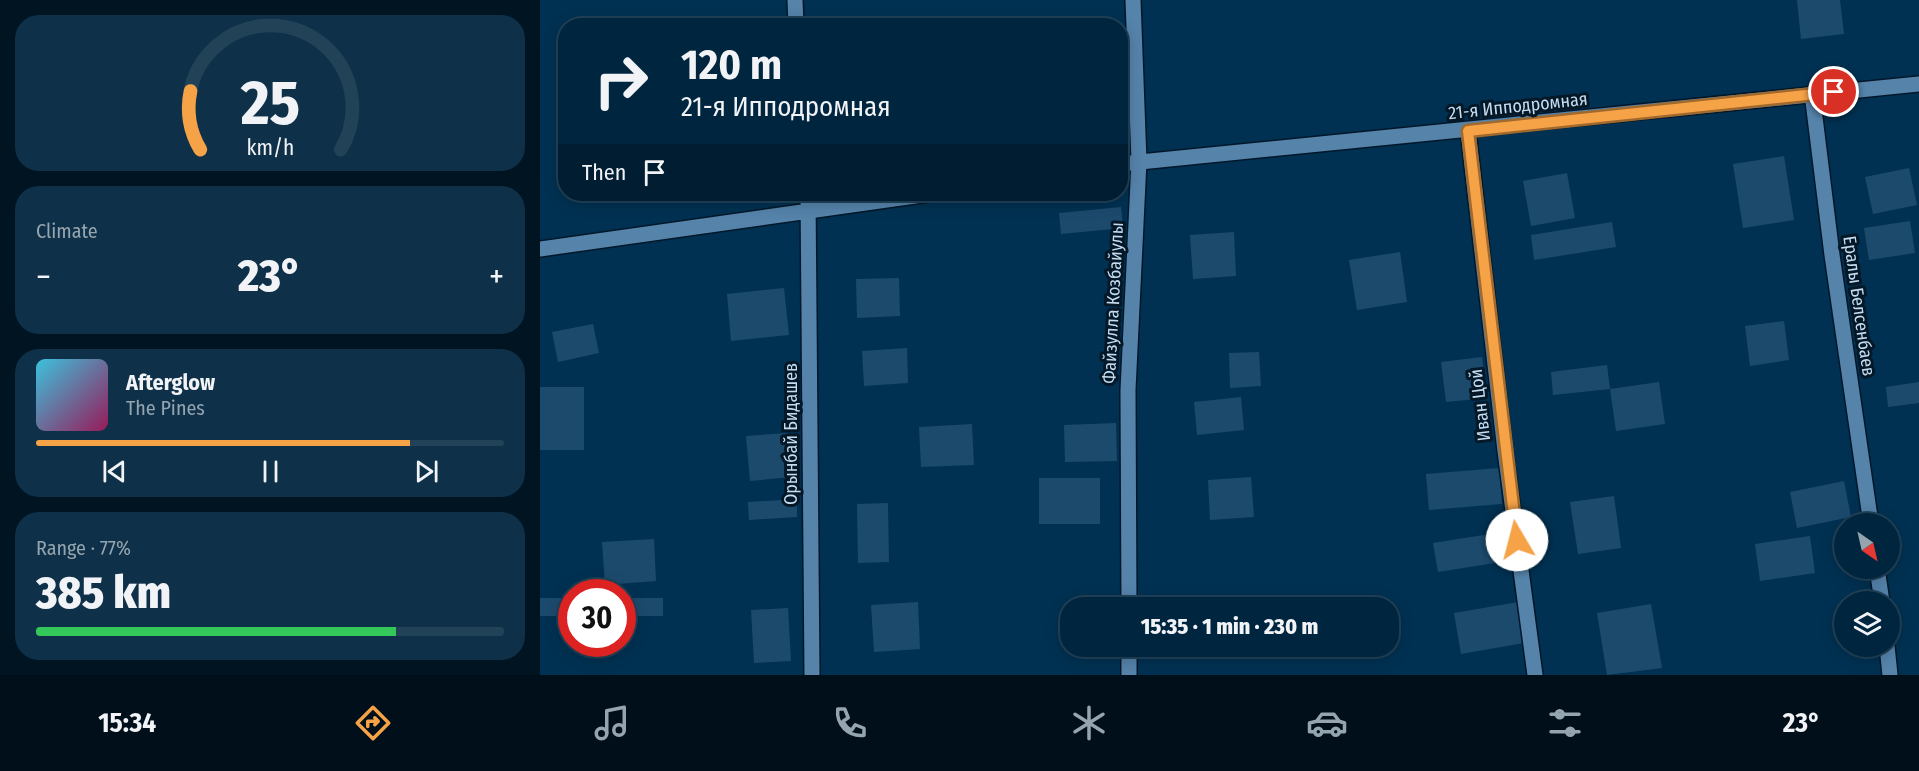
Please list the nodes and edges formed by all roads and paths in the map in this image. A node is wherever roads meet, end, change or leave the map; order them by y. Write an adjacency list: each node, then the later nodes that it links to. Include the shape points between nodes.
1 (795, 0): 3 (street)
2 (1133, 0): 7 (street, Файзулла Козбайулы)
3 (796, 18)
4 (1919, 84): 5 (street, 21-я Ипподромная)
5 (1812, 93): 6 (street, 21-я Ипподромная); 13 (street, Ералы Белсенбаев)
6 (1468, 131): 7 (street, 21-я Ипподромная); 19 (street, Иван Цой)
7 (1139, 161): 8 (street, 21-я Ипподромная); 14 (street, Файзулла Козбайулы, via 1128,390)
8 (1128, 163)
9 (809, 201): 11 (street, Орынбай Бидашев)
10 (883, 201): 11 (street)
11 (810, 212): 12 (street); 17 (street, Орынбай Бидашев)
12 (540, 249)
13 (1869, 513)
14 (1128, 597)
15 (1129, 657): 18 (street)
16 (1888, 657): 20 (street)
17 (812, 675)
18 (1129, 675)
19 (1535, 675)
20 (1890, 675)

